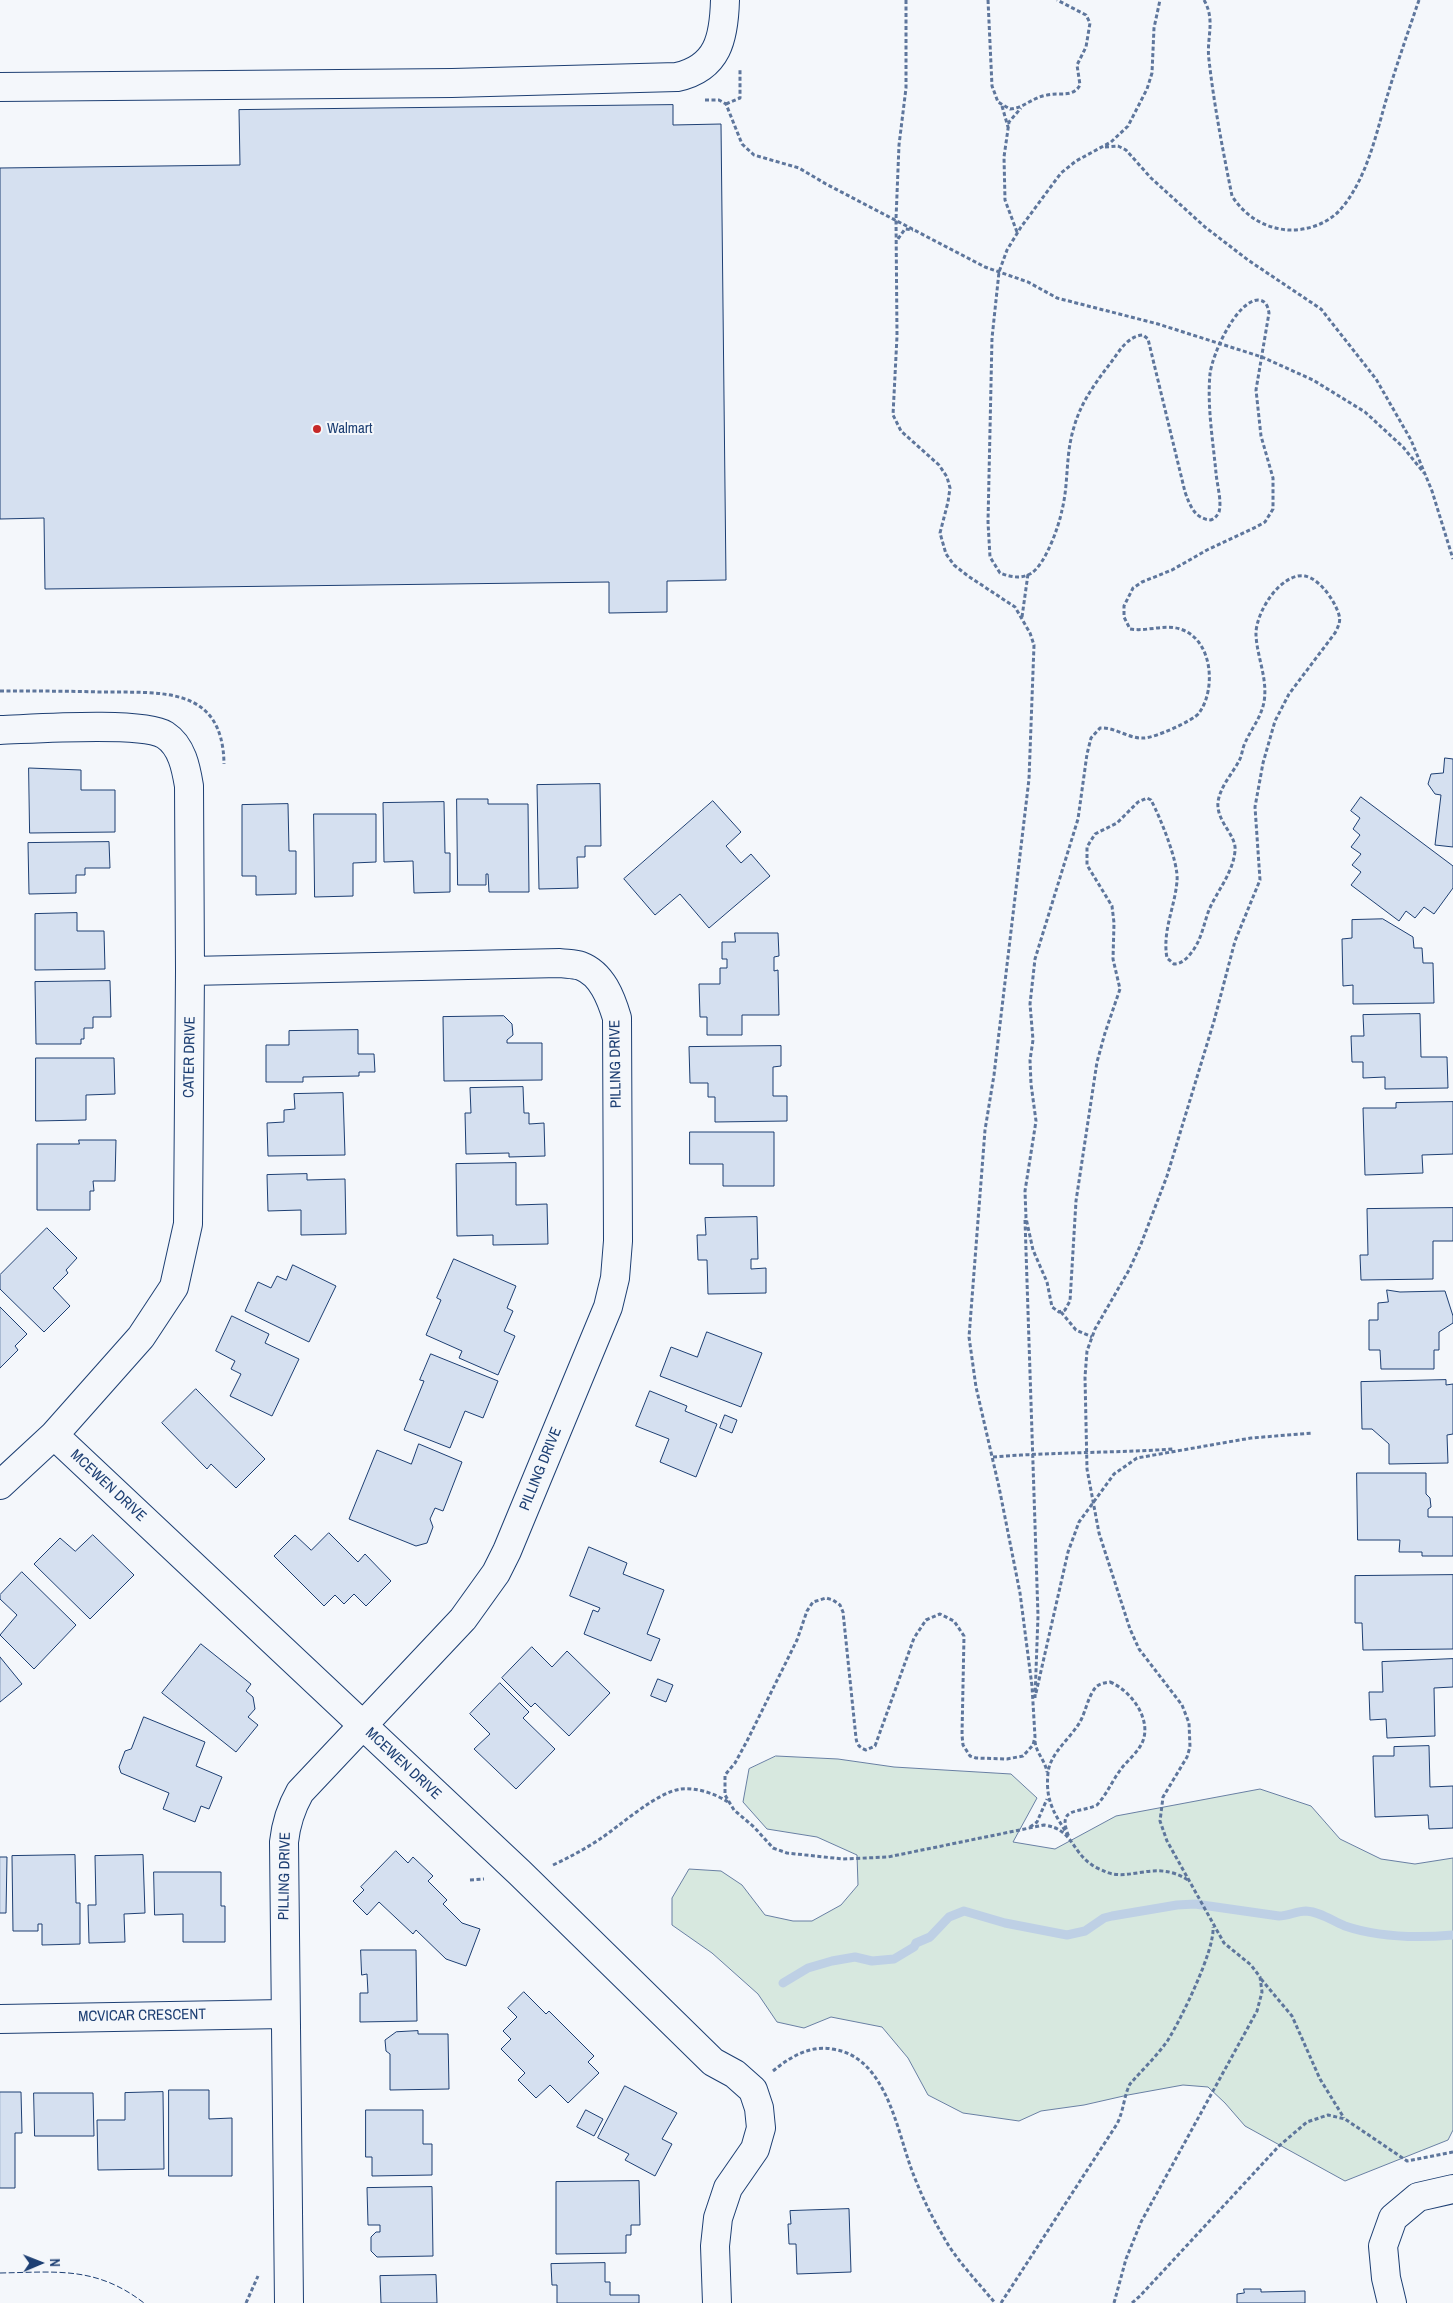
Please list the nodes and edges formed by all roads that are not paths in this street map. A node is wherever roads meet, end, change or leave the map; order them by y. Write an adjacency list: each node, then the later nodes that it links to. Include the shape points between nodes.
1 (725, 0): 2 (street, via 724,25 711,58 692,74 677,77)
2 (0, 88)
3 (0, 730): 4 (street, CATER DRIVE, via 135,728 165,735 177,748 185,764 189,786)
4 (190, 971): 5 (street, CATER DRIVE, via 188,1224 174,1287 141,1337); 7 (street, PILLING DRIVE, via 560,963 582,967 599,980 611,998 617,1018 618,1259 608,1307 496,1574 463,1618)
5 (54, 1435): 6 (street, CATER DRIVE); 7 (street, MCEWEN DRIVE)
6 (0, 1485)
7 (362, 1725): 8 (street, PILLING DRIVE, via 300,1792 286,1825); 12 (street, MCEWEN DRIVE, via 520,1873 713,2062 735,2074 761,2082 761,2128 755,2149 728,2188 718,2218 715,2246)
8 (284, 2014): 9 (street, MCVICAR CRESCENT); 11 (street, PILLING DRIVE)
9 (0, 2019)
10 (1453, 2189): 13 (street, via 1418,2197 1392,2218 1383,2246)
11 (289, 2303)
12 (717, 2303)
13 (1392, 2303)

